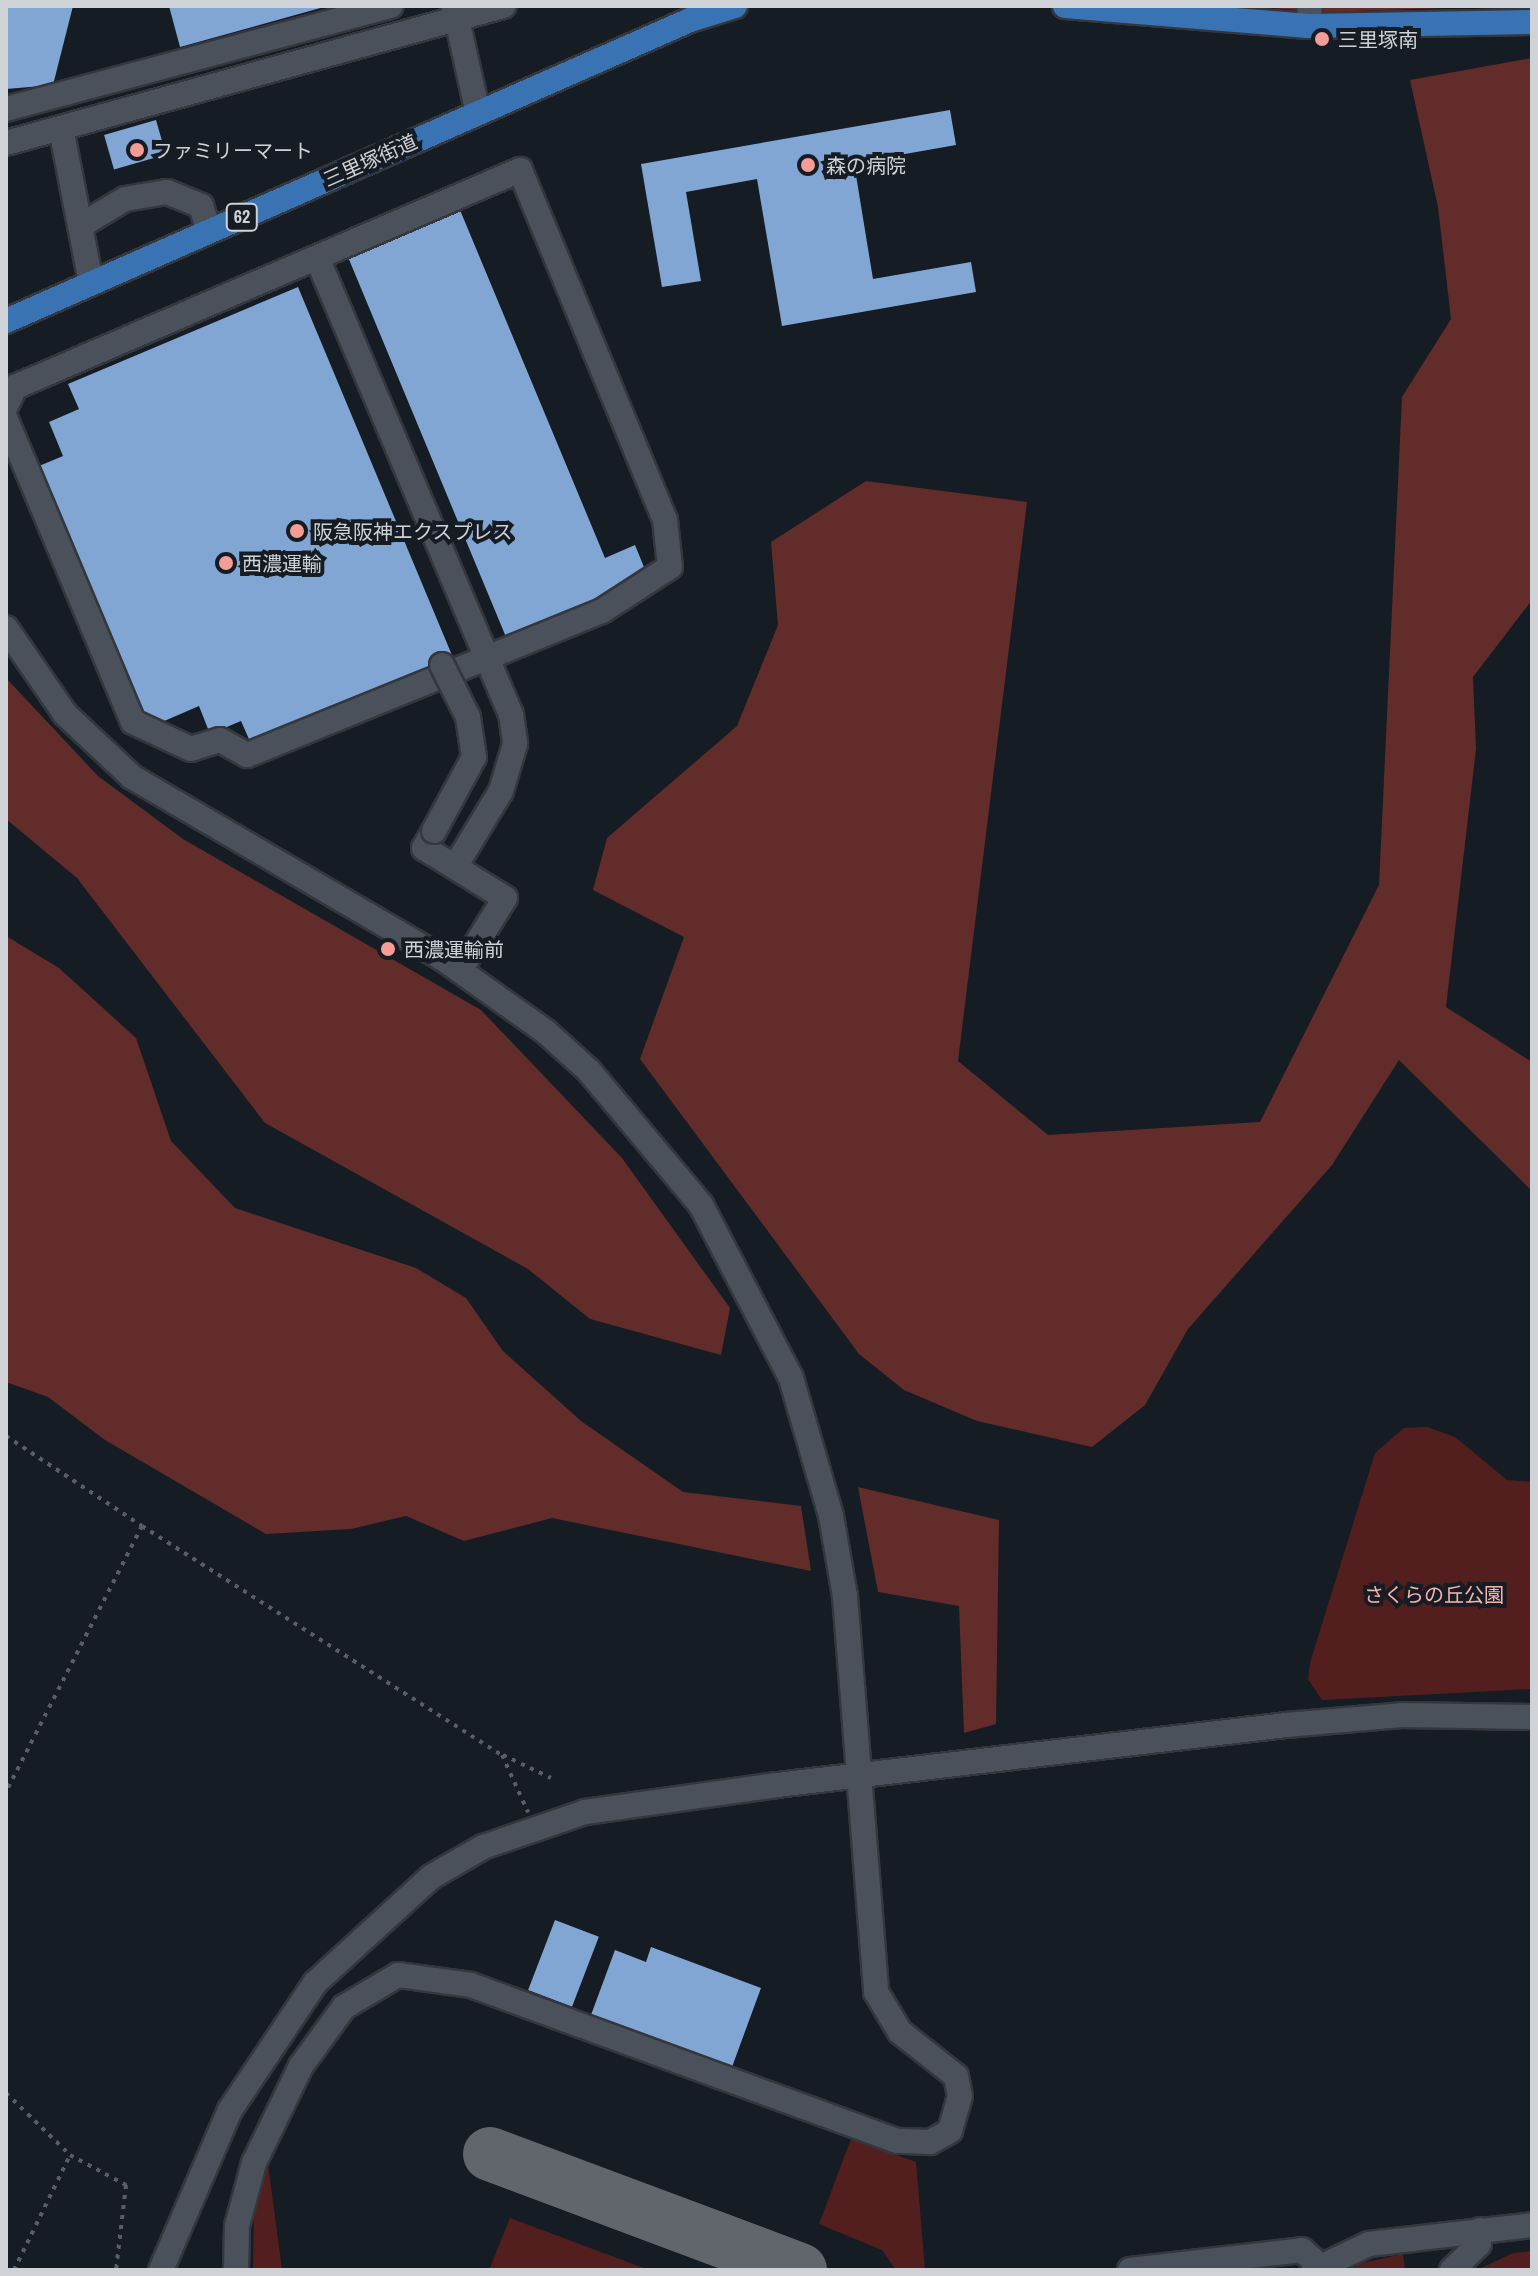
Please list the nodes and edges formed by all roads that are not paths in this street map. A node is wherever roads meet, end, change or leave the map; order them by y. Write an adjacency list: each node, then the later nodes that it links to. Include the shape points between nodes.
1 (390, 6): 8 (street)
2 (503, 6): 5 (street)
3 (735, 6): 9 (main road, 三里塚街道 / 62)
4 (1065, 6): 6 (main road)
5 (456, 12): 9 (street); 10 (street)
6 (1309, 16): 7 (main road)
7 (1532, 22)
8 (6, 109)
9 (478, 113): 13 (main road, 三里塚街道 / 62)
10 (61, 128): 11 (street); 12 (street)
11 (6, 143)
12 (80, 226): 13 (street, via 125,199 167,192 201,206); 15 (street)
13 (209, 231): 15 (main road, 三里塚街道 / 62)
14 (318, 260): 17 (street, via 15,387); 20 (street); 20 (street, via 520,170 665,520 670,567 602,611)
15 (91, 283): 16 (main road, 三里塚街道 / 62)
16 (6, 321)
17 (6, 406)
18 (6, 420): 20 (street, via 133,722 191,749 220,740 247,755)
19 (6, 628): 23 (street, via 65,714 132,777)
20 (489, 659): 22 (street, via 515,744 501,791)
21 (442, 665): 22 (street, bridge, via 468,717 474,757 424,848)
22 (455, 867): 23 (street, via 505,898)
23 (460, 970): 25 (street, via 589,1071 701,1205 761,1312 804,1417 831,1516)
24 (1532, 1717): 25 (street, via 1402,1715 1286,1725)
25 (862, 1776): 29 (street, via 623,1804 536,1827 431,1877 315,1983 230,2110); 30 (street, via 876,1992 900,2032 956,2076 960,2096 950,2131 930,2142 897,2141 471,1985 398,1975 344,2007 301,2066 254,2163 237,2226)
26 (1532, 2225): 27 (street)
27 (1480, 2230): 28 (street, via 1369,2244); 32 (street, via 1479,2244)
28 (1318, 2268): 31 (street, via 1302,2250)
29 (161, 2270)
30 (236, 2270)
31 (1130, 2270)
32 (1452, 2270)

